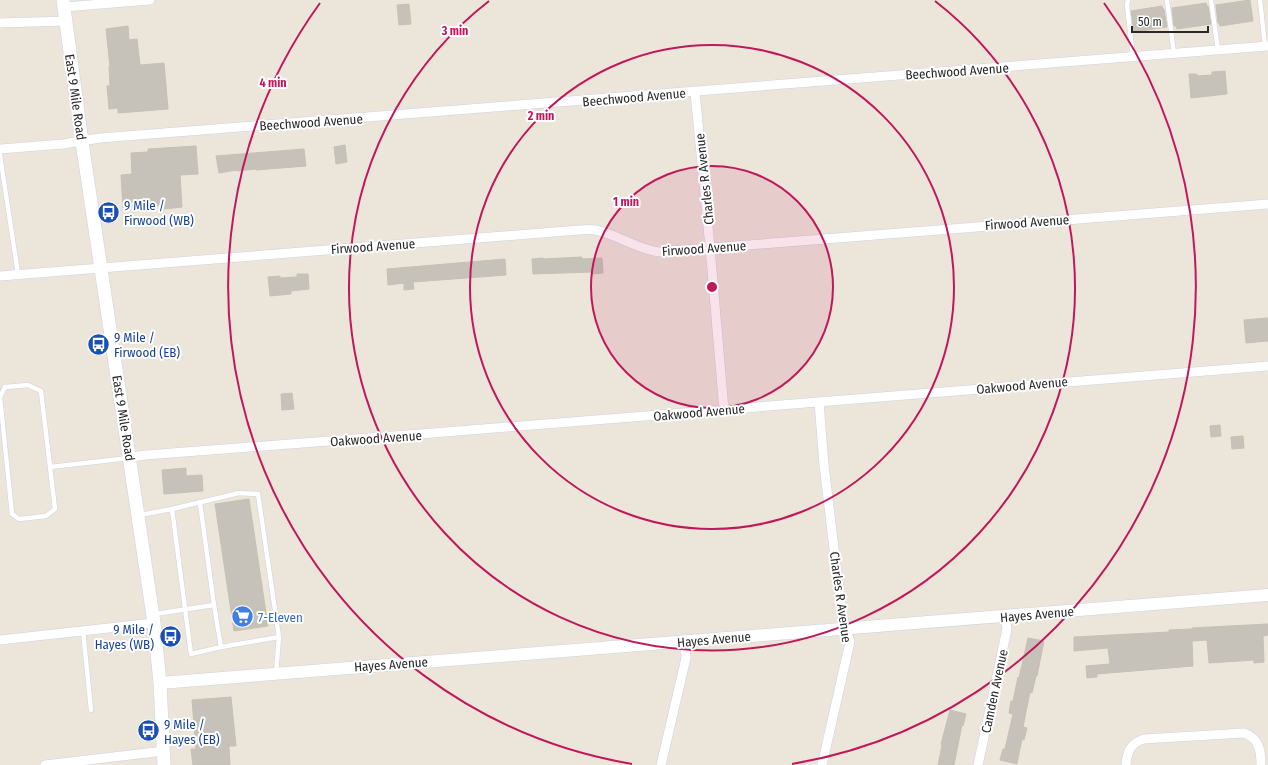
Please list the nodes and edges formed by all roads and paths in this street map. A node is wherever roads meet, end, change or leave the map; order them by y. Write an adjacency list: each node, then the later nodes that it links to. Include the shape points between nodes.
1 (138, 0): 2 (street); 7 (street)
2 (150, 0)
3 (1128, 0): 13 (lane)
4 (1167, 0): 12 (lane)
5 (1211, 0): 11 (lane)
6 (1260, 0): 10 (lane)
7 (63, 3): 8 (main road, East 9 Mile Road)
8 (66, 21): 9 (street); 15 (main road, East 9 Mile Road)
9 (0, 23)
10 (1266, 46): 11 (street, Beechwood Avenue)
11 (1218, 50): 12 (street, Beechwood Avenue)
12 (1174, 54): 13 (street, Beechwood Avenue)
13 (1133, 57): 14 (street, Beechwood Avenue)
14 (695, 92): 15 (street, Beechwood Avenue, via 100,138); 19 (street, Charles R Avenue)
15 (82, 142): 16 (street, Beechwood Avenue); 20 (main road, East 9 Mile Road)
16 (0, 149)
17 (0, 155): 21 (lane)
18 (1268, 204): 19 (street, Firwood Avenue)
19 (710, 247): 20 (street, Firwood Avenue, via 651,251 594,230 579,230); 25 (street, Charles R Avenue)
20 (101, 268): 21 (street, Firwood Avenue); 26 (main road, East 9 Mile Road)
21 (18, 274): 22 (street, Firwood Avenue)
22 (0, 276)
23 (1268, 366): 24 (street, Oakwood Avenue)
24 (819, 402): 25 (street, Oakwood Avenue); 36 (street, Charles R Avenue, via 836,572)
25 (724, 410): 26 (street, Oakwood Avenue)
26 (130, 457): 27 (lane); 30 (main road, East 9 Mile Road)
27 (50, 467): 27 (lane, via 55,509 46,516 19,519 12,514 0,397 5,387 28,385 42,391)
28 (200, 503): 29 (lane); 32 (lane); 38 (lane, via 239,493 258,494)
29 (172, 509): 30 (lane); 33 (lane)
30 (139, 515): 35 (main road, East 9 Mile Road)
31 (1268, 595): 34 (street, Hayes Avenue)
32 (214, 605): 33 (lane); 41 (lane)
33 (186, 610): 35 (lane); 41 (lane, via 191,654)
34 (1005, 616): 36 (street, Hayes Avenue); 50 (street, Camden Avenue, via 1006,629)
35 (154, 619): 37 (street); 43 (main road, East 9 Mile Road)
36 (846, 629): 40 (street, Hayes Avenue); 49 (street, Charles R Avenue, via 850,642)
37 (83, 631): 39 (street); 44 (lane)
38 (279, 637): 41 (lane); 42 (lane)
39 (0, 640)
40 (685, 642): 42 (street, Hayes Avenue); 48 (street, via 686,658)
41 (221, 647)
42 (276, 673): 43 (street, Hayes Avenue)
43 (160, 683): 45 (main road, East 9 Mile Road)
44 (92, 710)
45 (164, 751): 46 (street); 47 (main road, East 9 Mile Road)
46 (45, 765)
47 (164, 765)
48 (661, 765)
49 (822, 765)
50 (978, 765)
51 (1126, 765): 52 (street, via 1129,749 1144,739 1244,733 1255,739)
52 (1261, 765)

